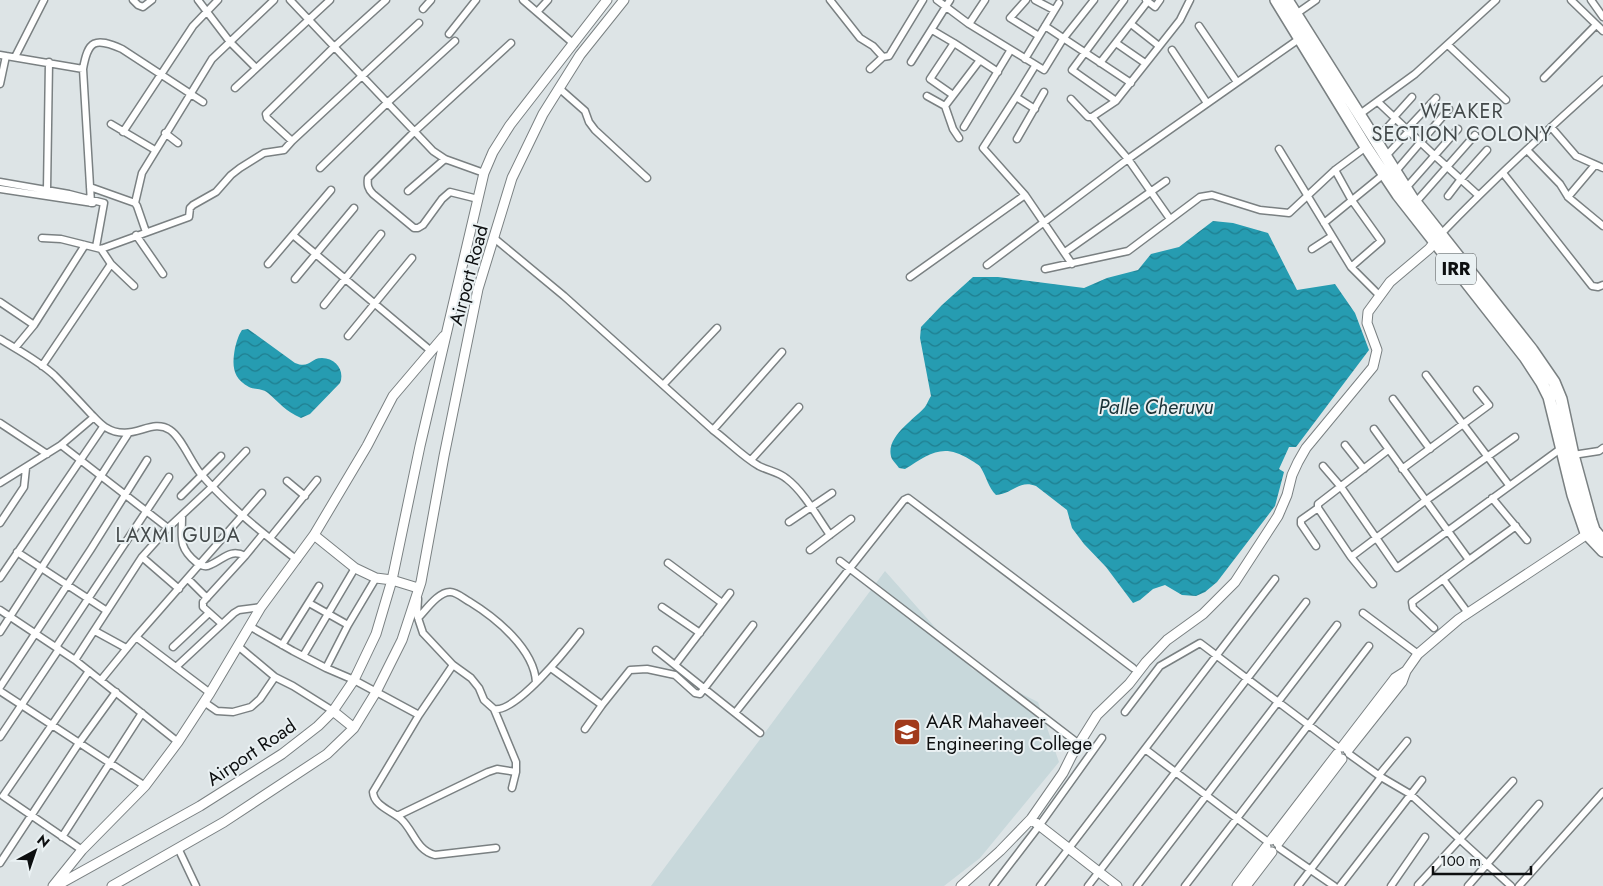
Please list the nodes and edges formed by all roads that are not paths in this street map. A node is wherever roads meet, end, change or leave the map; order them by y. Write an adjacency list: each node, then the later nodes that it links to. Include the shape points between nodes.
1 (44, 0): 69 (street)
2 (133, 0): 3 (street, via 143,7)
3 (152, 0)
4 (198, 0): 38 (street)
5 (218, 0): 38 (street)
6 (274, 0): 56 (street)
7 (290, 0): 42 (street)
8 (330, 0): 42 (street)
9 (386, 0): 63 (street)
10 (431, 0): 36 (street)
11 (476, 0): 51 (street)
12 (523, 0): 39 (street)
13 (548, 0): 39 (street)
14 (606, 0): 60 (street, Airport Road)
15 (624, 0): 89 (street, Airport Road, via 580,54)
16 (923, 0): 68 (street, via 888,56)
17 (938, 0): 35 (street)
18 (950, 0): 35 (street)
19 (985, 0): 44 (street)
20 (1026, 0): 52 (street, via 1010,18)
21 (1035, 0): 37 (street)
22 (1094, 0): 53 (street)
23 (1124, 0): 66 (street)
24 (1160, 0): 33 (street, via 1155,7)
25 (1190, 0): 62 (street, via 1180,20)
26 (1276, 0): 54 (highway, IRR)
27 (1287, 0): 40 (highway, IRR)
28 (1316, 0): 40 (street)
29 (1496, 0): 61 (street)
30 (1571, 0): 46 (street)
31 (1591, 0): 41 (street)
32 (833, 1): 68 (street, via 860,38)
33 (1147, 1): 45 (street)
34 (1059, 3): 37 (street)
35 (946, 7): 44 (street); 49 (street)
36 (423, 9)
37 (1054, 10): 47 (street)
38 (206, 11): 56 (street); 81 (street)
39 (537, 12): 60 (street)
40 (1296, 14): 107 (highway, IRR)
41 (1603, 17)
42 (309, 20): 63 (street); 77 (street)
43 (419, 23): 82 (street)
44 (969, 24): 65 (street)
45 (1130, 24): 59 (street); 62 (street)
46 (1596, 25): 50 (street); 83 (street)
47 (1045, 26): 52 (street); 53 (street)
48 (1199, 26): 85 (street)
49 (932, 30): 58 (street); 73 (street)
50 (1603, 31)
51 (448, 34)
52 (1039, 36): 70 (street)
53 (1063, 39): 66 (street); 76 (street, via 1045,69)
54 (1299, 39): 85 (street); 125 (highway, IRR)
55 (455, 41): 102 (street)
56 (230, 42): 77 (street); 91 (street, via 212,59)
57 (511, 43): 115 (street)
58 (954, 43): 71 (street); 92 (street, via 930,79)
59 (1116, 43): 74 (street); 75 (street)
60 (574, 44): 140 (street, Airport Road, via 510,125)
61 (1448, 45): 98 (street); 101 (street)
62 (1159, 46): 75 (street)
63 (334, 47): 82 (street); 122 (street, via 266,114)
64 (1172, 50): 103 (street)
65 (1010, 51): 70 (street); 80 (street)
66 (1085, 52): 74 (street); 99 (street, via 1072,70)
67 (3, 56): 69 (street); 87 (street)
68 (882, 57): 79 (street)
69 (15, 58): 72 (street)
70 (1025, 59): 76 (street)
71 (980, 60): 80 (street); 92 (street)
72 (49, 62): 78 (street); 150 (street)
73 (911, 62)
74 (1100, 63): 86 (street)
75 (1145, 63): 86 (street)
76 (1035, 66): 94 (street)
77 (256, 68): 88 (street)
78 (82, 69): 81 (street, via 88,48 101,43 122,49); 147 (street)
79 (870, 69)
80 (998, 72): 112 (street)
81 (160, 73): 91 (street); 116 (street)
82 (362, 76): 102 (street); 122 (street)
83 (1544, 78)
84 (1603, 80): 111 (street)
85 (1236, 82): 103 (street)
86 (1131, 83): 99 (street)
87 (0, 84)
88 (235, 88)
89 (560, 89): 143 (street, via 585,111 595,130); 175 (street, Airport Road, via 543,114 512,178)
90 (1044, 92): 105 (street)
91 (190, 93): 100 (street); 117 (street)
92 (953, 95): 104 (street)
93 (927, 96): 104 (street)
94 (1016, 97): 105 (street); 154 (street, via 983,148)
95 (1412, 97): 109 (street)
96 (1071, 98): 108 (street, via 1088,117)
97 (1436, 98): 114 (street)
98 (1506, 100)
99 (1116, 101): 108 (street)
100 (203, 102)
101 (1378, 102): 107 (street); 109 (street)
102 (387, 103): 115 (street); 136 (street)
103 (1207, 103): 132 (street)
104 (945, 106): 119 (street)
105 (1035, 109): 120 (street)
106 (1449, 109): 123 (street)
107 (1360, 114): 121 (highway, IRR)
108 (1092, 117): 132 (street)
109 (1395, 118): 114 (street); 121 (street)
110 (110, 124): 116 (street)
111 (1551, 127): 129 (street); 134 (street, via 1576,156)
112 (964, 128)
113 (1458, 129): 130 (street)
114 (1408, 130): 123 (street); 131 (street)
115 (415, 131): 133 (street); 159 (street, via 368,178 369,189 414,228 423,225 450,192)
116 (123, 132): 126 (street)
117 (165, 134): 124 (street); 126 (street)
118 (1475, 135): 135 (street)
119 (959, 138)
120 (1017, 139)
121 (1376, 140): 131 (highway, IRR)
122 (292, 141): 169 (street, via 284,150 264,153 234,172 216,192 190,208 189,217)
123 (1420, 141): 130 (street); 139 (street)
124 (178, 143)
125 (1366, 147): 138 (street); 142 (highway, IRR)
126 (155, 150): 163 (street, via 142,173)
127 (1279, 150): 156 (street)
128 (1487, 150): 144 (street)
129 (1527, 150): 141 (street); 158 (street, via 1560,184)
130 (1434, 155): 135 (street); 149 (street)
131 (1386, 156): 139 (highway, IRR)
132 (1128, 158): 153 (street); 166 (street)
133 (445, 159): 140 (street); 152 (street)
134 (1595, 165): 137 (street); 158 (street)
135 (1447, 167): 144 (street); 162 (street)
136 (320, 168)
137 (1603, 168)
138 (1335, 170): 156 (street); 160 (street)
139 (1396, 171): 149 (highway, IRR)
140 (484, 173): 159 (street, Airport Road)
141 (1503, 173): 155 (street); 193 (street, via 1592,286)
142 (1384, 174): 160 (street); 176 (highway, IRR, via 1398,195)
143 (647, 178)
144 (1461, 179): 155 (street); 157 (street)
145 (1166, 181): 153 (street)
146 (0, 182): 150 (street)
147 (90, 187): 161 (street); 163 (street)
148 (0, 188): 161 (street)
149 (1406, 188): 162 (highway, IRR)
150 (47, 190): 161 (street)
151 (331, 190): 170 (street)
152 (408, 191)
153 (1151, 191): 165 (street); 180 (street)
154 (1025, 195): 166 (street); 190 (street)
155 (1478, 195): 176 (street)
156 (1307, 196): 165 (street, via 1284,213 1204,195); 168 (street)
157 (1448, 196)
158 (1568, 197): 167 (street)
159 (478, 199): 201 (street, Airport Road)
160 (1351, 199): 168 (street); 187 (street, via 1381,241)
161 (91, 201): 178 (street, via 104,204)
162 (1416, 202): 176 (highway, IRR)
163 (135, 203): 169 (street)
164 (354, 208): 181 (street)
165 (1170, 219): 186 (street, via 1128,250)
166 (1045, 221): 180 (street); 185 (street)
167 (1601, 221)
168 (1324, 223): 173 (street)
169 (146, 232): 172 (street)
170 (293, 234): 181 (street); 184 (street)
171 (382, 234): 191 (street)
172 (136, 235): 178 (street); 189 (street)
173 (1332, 236): 179 (street); 187 (street)
174 (42, 238): 177 (street)
175 (494, 238): 209 (street); 300 (street, Airport Road, via 478,288)
176 (1438, 239): 195 (street); 223 (highway, IRR, via 1542,383); 229 (highway, IRR, via 1532,350 1554,382 1562,400)
177 (85, 244): 178 (street); 199 (street)
178 (98, 248): 183 (street)
179 (1312, 249)
180 (1065, 252): 186 (street)
181 (316, 254): 191 (street); 192 (street)
182 (412, 258): 197 (street)
183 (111, 264): 194 (street); 207 (street)
184 (268, 264)
185 (986, 264)
186 (1072, 264): 188 (street)
187 (1350, 266): 195 (street)
188 (1044, 269)
189 (163, 274)
190 (910, 277)
191 (345, 278): 197 (street); 198 (street)
192 (295, 279)
193 (1603, 285)
194 (134, 286)
195 (1379, 295): 378 (street, via 1368,312 1367,323 1377,350 1373,367 1302,455 1278,516 1235,582 1203,614 1160,648 1097,715)
196 (0, 302): 199 (street)
197 (375, 303): 202 (street); 205 (street)
198 (324, 305)
199 (34, 325): 204 (street)
200 (717, 328): 209 (street)
201 (445, 335): 205 (street, Airport Road); 296 (street, Airport Road)
202 (348, 336)
203 (0, 340): 204 (street)
204 (15, 348): 207 (street)
205 (431, 351): 270 (street, Airport Road, via 393,396)
206 (782, 352): 218 (street)
207 (42, 366): 213 (street)
208 (1426, 376): 215 (street)
209 (663, 385): 218 (street)
210 (1476, 390): 215 (street, via 1489,405)
211 (1393, 399): 225 (street)
212 (799, 406): 233 (street)
213 (94, 417): 216 (street); 221 (street)
214 (0, 423): 228 (street)
215 (1464, 425): 225 (street); 231 (street)
216 (103, 426): 219 (street); 234 (street)
217 (1374, 429): 226 (street)
218 (713, 430): 233 (street)
219 (128, 434): 240 (street, via 155,426 170,430); 241 (street)
220 (1514, 437): 231 (street)
221 (61, 445): 228 (street); 234 (street)
222 (1345, 445): 237 (street)
223 (1562, 446): 229 (street); 247 (street); 268 (highway, IRR, via 1573,495)
224 (1603, 448): 229 (street)
225 (1430, 449): 238 (street)
226 (1388, 450): 237 (street); 238 (street)
227 (246, 451): 248 (street)
228 (47, 454): 236 (street)
229 (1573, 455): 268 (highway, IRR)
230 (221, 456): 240 (street)
231 (1488, 456): 247 (street); 256 (street)
232 (147, 460): 252 (street)
233 (751, 460): 257 (street, via 787,479)
234 (81, 461): 241 (street); 279 (street)
235 (1323, 466): 249 (street)
236 (26, 468): 243 (street); 264 (street, via 24,486)
237 (1364, 469): 249 (street)
238 (1402, 469): 256 (street)
239 (0, 474): 243 (street)
240 (201, 474): 248 (street); 253 (street)
241 (102, 476): 252 (street); 288 (street)
242 (169, 477): 259 (street)
243 (7, 479): 246 (street)
244 (318, 480): 254 (street)
245 (287, 481): 254 (street)
246 (0, 483)
247 (1509, 485): 255 (street)
248 (213, 486): 260 (street); 261 (street)
249 (1341, 487): 258 (street, via 1318,504); 273 (street)
250 (262, 493): 261 (street)
251 (832, 493): 257 (street)
252 (126, 495): 259 (street); 298 (street)
253 (181, 496)
254 (305, 496): 272 (street)
255 (1492, 498): 265 (street); 267 (street)
256 (1425, 501): 267 (street); 273 (street)
257 (810, 508): 263 (street); 271 (street)
258 (1318, 508): 276 (street, via 1301,520); 282 (street)
259 (146, 511): 266 (street); 304 (street)
260 (182, 516): 266 (street); 287 (street, via 184,551)
261 (242, 517): 269 (street); 287 (street)
262 (851, 519): 271 (street)
263 (789, 522)
264 (0, 523)
265 (1516, 526): 274 (street); 284 (street)
266 (168, 528): 281 (street)
267 (1447, 530): 273 (street, via 1396,568); 284 (street)
268 (1590, 531): 275 (highway, IRR); 278 (highway, IRR); 315 (street)
269 (263, 534): 272 (street); 280 (street)
270 (314, 535): 283 (street, Airport Road); 289 (street)
271 (830, 535): 277 (street)
272 (270, 538): 283 (street)
273 (1375, 539): 282 (street)
274 (1527, 540)
275 (1603, 541)
276 (1316, 546)
277 (810, 550)
278 (1603, 551)
279 (17, 552): 288 (street); 291 (street)
280 (245, 556): 287 (street, via 230,554 209,566); 303 (street)
281 (142, 557): 301 (street); 311 (street)
282 (1352, 557): 297 (street)
283 (297, 560): 309 (street, Airport Road)
284 (1469, 560): 295 (street)
285 (840, 561): 290 (street)
286 (668, 563): 307 (street)
287 (200, 565): 293 (street)
288 (41, 568): 298 (street); 316 (street)
289 (355, 568): 292 (street); 313 (street)
290 (849, 568): 346 (street, via 908,498); 365 (street); 378 (street)
291 (0, 578)
292 (376, 578): 296 (street); 319 (street)
293 (188, 579): 301 (street); 303 (street)
294 (1275, 579): 337 (street)
295 (1443, 579): 315 (street); 323 (street, via 1412,602 1413,608)
296 (392, 580): 300 (street); 351 (street, Airport Road, via 376,634)
297 (1373, 584)
298 (67, 586): 304 (street); 327 (street)
299 (319, 586): 306 (street)
300 (418, 588): 317 (street); 356 (street, Airport Road, via 402,640)
301 (179, 589): 329 (street)
302 (730, 593): 307 (street)
303 (208, 598): 312 (street, via 202,605)
304 (88, 599): 311 (street); 334 (street)
305 (1306, 602): 349 (street)
306 (308, 603): 313 (street); 330 (street)
307 (722, 603): 328 (street)
308 (662, 607): 328 (street)
309 (261, 608): 318 (street, via 239,610); 322 (street, Airport Road)
310 (0, 610): 316 (street)
311 (107, 611): 324 (street)
312 (209, 613): 318 (street); 333 (street)
313 (328, 613): 319 (street); 339 (street)
314 (1363, 613): 338 (street)
315 (1468, 613): 338 (street)
316 (10, 616): 325 (street); 327 (street)
317 (418, 618): 341 (street, via 423,633); 352 (street, via 441,594 457,594 493,616 508,630 526,654)
318 (222, 624): 343 (street)
319 (348, 625): 344 (street)
320 (753, 625): 353 (street)
321 (1337, 625): 359 (street)
322 (251, 627): 330 (street); 331 (street, Airport Road)
323 (1434, 628)
324 (95, 631): 335 (street); 340 (street)
325 (0, 632)
326 (580, 632): 345 (street)
327 (36, 633): 334 (street); 354 (street)
328 (700, 633): 342 (street)
329 (136, 637): 335 (street); 343 (street)
330 (282, 645): 339 (street)
331 (238, 646): 348 (street); 357 (street, Airport Road)
332 (1369, 646): 369 (street)
333 (173, 647)
334 (57, 648): 340 (street); 360 (street)
335 (126, 648): 350 (street)
336 (656, 650): 342 (street)
337 (1216, 654): 349 (street); 364 (street, via 1200,644 1160,666); 379 (street)
338 (1418, 654): 380 (street, via 1402,682)
339 (303, 656): 344 (street)
340 (75, 660): 347 (street)
341 (453, 665): 362 (street, via 471,678 484,700); 367 (street)
342 (676, 665): 353 (street)
343 (176, 667): 357 (street)
344 (326, 668): 351 (street)
345 (551, 668): 352 (street); 361 (street)
346 (1133, 668)
347 (89, 671): 350 (street); 368 (street)
348 (275, 677): 358 (street, via 251,707 233,712 217,710); 363 (street)
349 (1246, 678): 359 (street); 382 (street)
350 (101, 680): 355 (street)
351 (354, 680): 356 (street); 363 (street, Airport Road)
352 (536, 682): 362 (street, via 519,698 501,709)
353 (704, 688): 361 (street, via 697,694 675,675 637,668 625,674); 365 (street)
354 (0, 689): 360 (street)
355 (116, 692): 366 (street); 377 (street)
356 (376, 692): 367 (street); 370 (street, Airport Road)
357 (210, 693): 358 (street, Airport Road)
358 (204, 702): 376 (street, Airport Road)
359 (1278, 702): 369 (street); 391 (street)
360 (22, 705): 368 (street); 373 (street)
361 (602, 705): 371 (street)
362 (494, 709): 383 (street, via 516,762)
363 (333, 711): 370 (street); 412 (street, Airport Road, via 274,759 200,806)
364 (1124, 712)
365 (736, 713): 372 (street)
366 (142, 714): 376 (street); 381 (street)
367 (419, 715): 395 (street, via 373,792 378,802)
368 (52, 725): 377 (street); 392 (street)
369 (1308, 725): 380 (street); 396 (street)
370 (354, 728): 403 (street, Airport Road, via 327,754 224,822)
371 (586, 729)
372 (760, 733)
373 (0, 737)
374 (1102, 738): 398 (street)
375 (1407, 741): 384 (street)
376 (178, 742): 387 (street, Airport Road)
377 (80, 743): 381 (street); 394 (street)
378 (1079, 744): 397 (street)
379 (1145, 748): 382 (street); 405 (street)
380 (1343, 752): 384 (street); 402 (street)
381 (110, 763): 387 (street); 399 (street)
382 (1175, 771): 391 (street); 410 (street)
383 (516, 772): 388 (street); 395 (street, via 497,769 488,772)
384 (1380, 776): 390 (street); 409 (street)
385 (1422, 780): 390 (street)
386 (1513, 781): 401 (street)
387 (145, 786): 406 (street, Airport Road)
388 (512, 788)
389 (1603, 792): 430 (street)
390 (1410, 794): 401 (street); 426 (street)
391 (1207, 795): 396 (street); 420 (street)
392 (1, 798): 394 (street)
393 (1539, 804): 408 (street)
394 (32, 815): 399 (street); 407 (street)
395 (397, 816): 404 (street, via 423,850 435,855)
396 (1238, 818): 402 (street); 421 (street)
397 (1030, 819): 398 (street); 415 (street)
398 (1039, 826): 405 (street); 416 (street)
399 (62, 837): 406 (street)
400 (1426, 837): 427 (street)
401 (1459, 840): 408 (street); 411 (street)
402 (1272, 845): 409 (street); 422 (street); 423 (street)
403 (178, 848): 413 (street, Airport Road); 414 (street)
404 (496, 848)
405 (1068, 849): 410 (street); 417 (street)
406 (82, 850): 412 (street, Airport Road)
407 (0, 863)
408 (1487, 865): 428 (street); 429 (street)
409 (1311, 869): 424 (street); 425 (street)
410 (1098, 872): 418 (street); 419 (street)
411 (1418, 885)
412 (55, 886)
413 (112, 886)
414 (196, 886)
415 (961, 886)
416 (993, 886)
417 (1040, 886)
418 (1088, 886)
419 (1117, 886)
420 (1137, 886)
421 (1185, 886)
422 (1237, 886)
423 (1246, 886)
424 (1298, 886)
425 (1334, 886)
426 (1340, 886)
427 (1391, 886)
428 (1468, 886)
429 (1511, 886)
430 (1519, 886)

